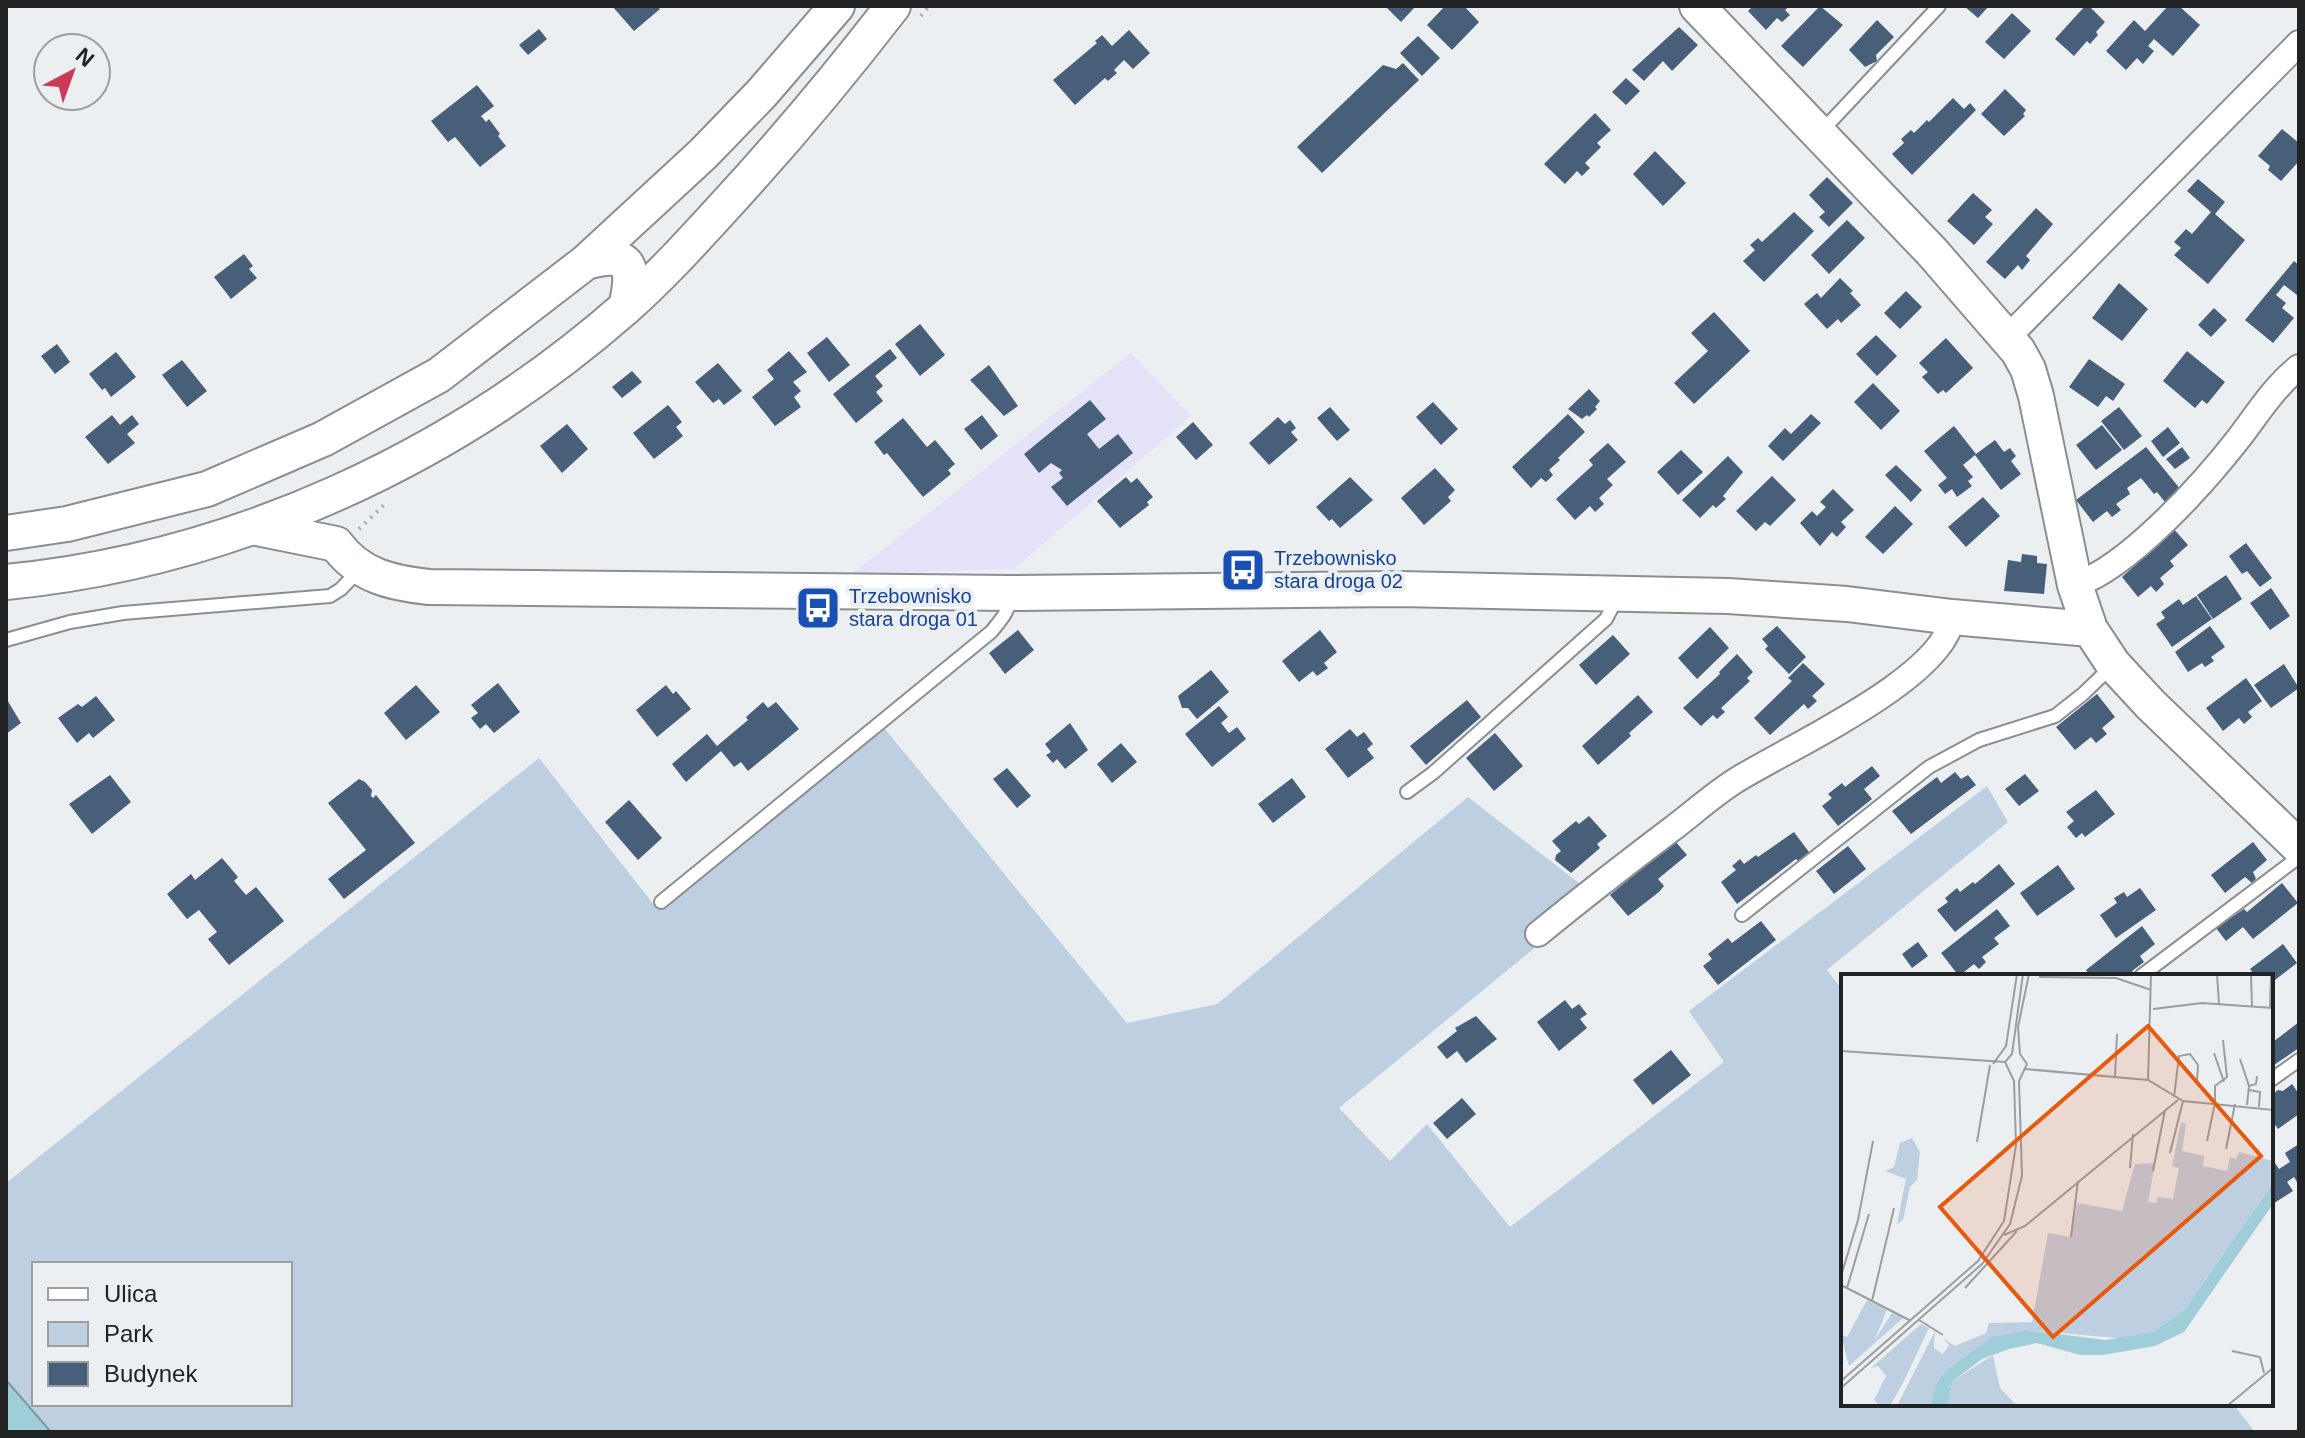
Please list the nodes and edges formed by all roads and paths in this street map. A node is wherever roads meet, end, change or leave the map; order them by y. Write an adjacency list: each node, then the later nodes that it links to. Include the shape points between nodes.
1 (837, 6): 7 (street, via 703,154)
2 (893, 6): 8 (street, via 748,181)
3 (1697, 6): 6 (street)
4 (1939, 6): 6 (lane)
5 (2299, 43): 9 (street)
6 (1819, 134): 9 (street)
7 (586, 262): 8 (street, via 608,256 622,259 631,271); 13 (street, via 439,375 323,439 207,489 67,524)
8 (626, 307): 11 (street, via 503,404)
9 (2008, 337): 17 (street, via 2028,369 2036,396)
10 (2299, 367): 17 (street, via 2154,530 2099,576)
11 (350, 487): 12 (street); 14 (street)
12 (252, 527): 14 (street); 16 (street, via 117,565)
13 (6, 533)
14 (336, 544): 15 (street)
15 (361, 568): 18 (street, via 393,583 429,587); 22 (lane, via 330,596 123,613)
16 (6, 582)
17 (2075, 585): 21 (street)
18 (1010, 593): 19 (street, via 1399,589); 27 (lane, via 1010,604 991,632)
19 (1613, 594): 20 (street, via 1847,604); 24 (lane, via 1606,619)
20 (1952, 617): 21 (street); 29 (street, via 1940,649 1883,694 1734,781)
21 (2090, 629): 23 (street)
22 (6, 640)
23 (2113, 664): 25 (street); 28 (lane, via 2055,716 1979,740 1929,767)
24 (1407, 792)
25 (2299, 847)
26 (2299, 857): 30 (lane)
27 (661, 902)
28 (1742, 915)
29 (1538, 934)
30 (2144, 974)
31 (2299, 1060): 32 (lane)
32 (2273, 1079)

